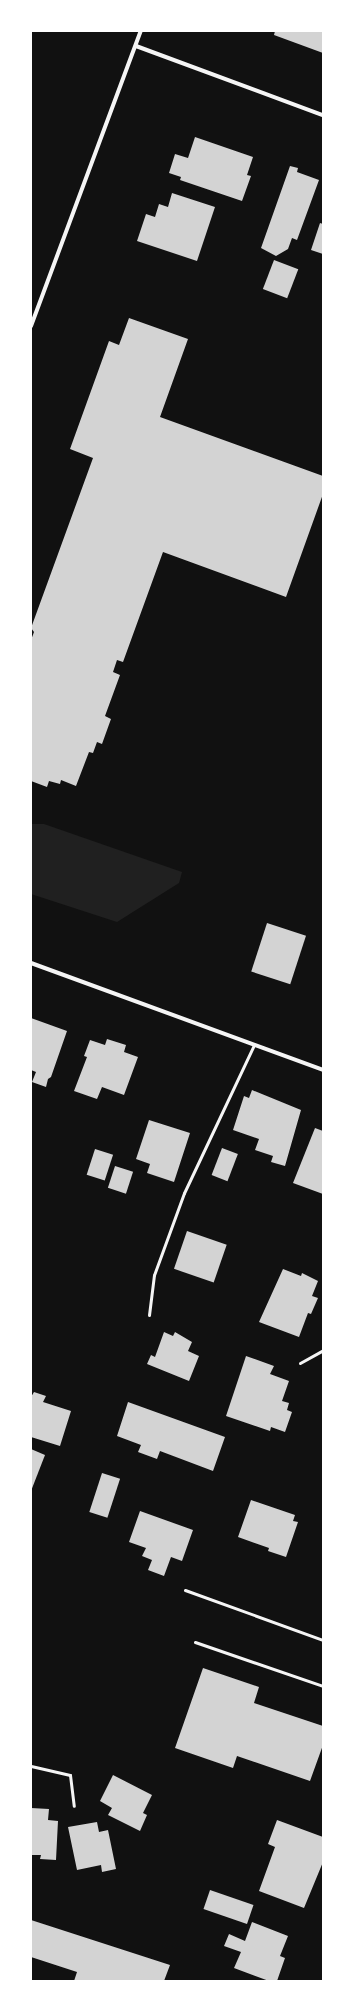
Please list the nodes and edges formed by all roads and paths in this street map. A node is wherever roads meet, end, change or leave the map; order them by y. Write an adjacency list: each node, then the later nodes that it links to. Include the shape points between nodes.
1 (141, 31): 2 (street)
2 (136, 46): 3 (street); 4 (street)
3 (323, 115)
4 (31, 326)
5 (31, 963): 6 (street)
6 (254, 1045): 7 (street); 8 (lane, via 184,1193 154,1276)
7 (323, 1070)
8 (149, 1315)
9 (323, 1350): 10 (lane)
10 (300, 1363)
11 (185, 1590): 12 (lane)
12 (323, 1640)
13 (195, 1642): 14 (lane)
14 (323, 1686)
15 (31, 1766): 16 (lane, via 70,1775)
16 (74, 1806)

